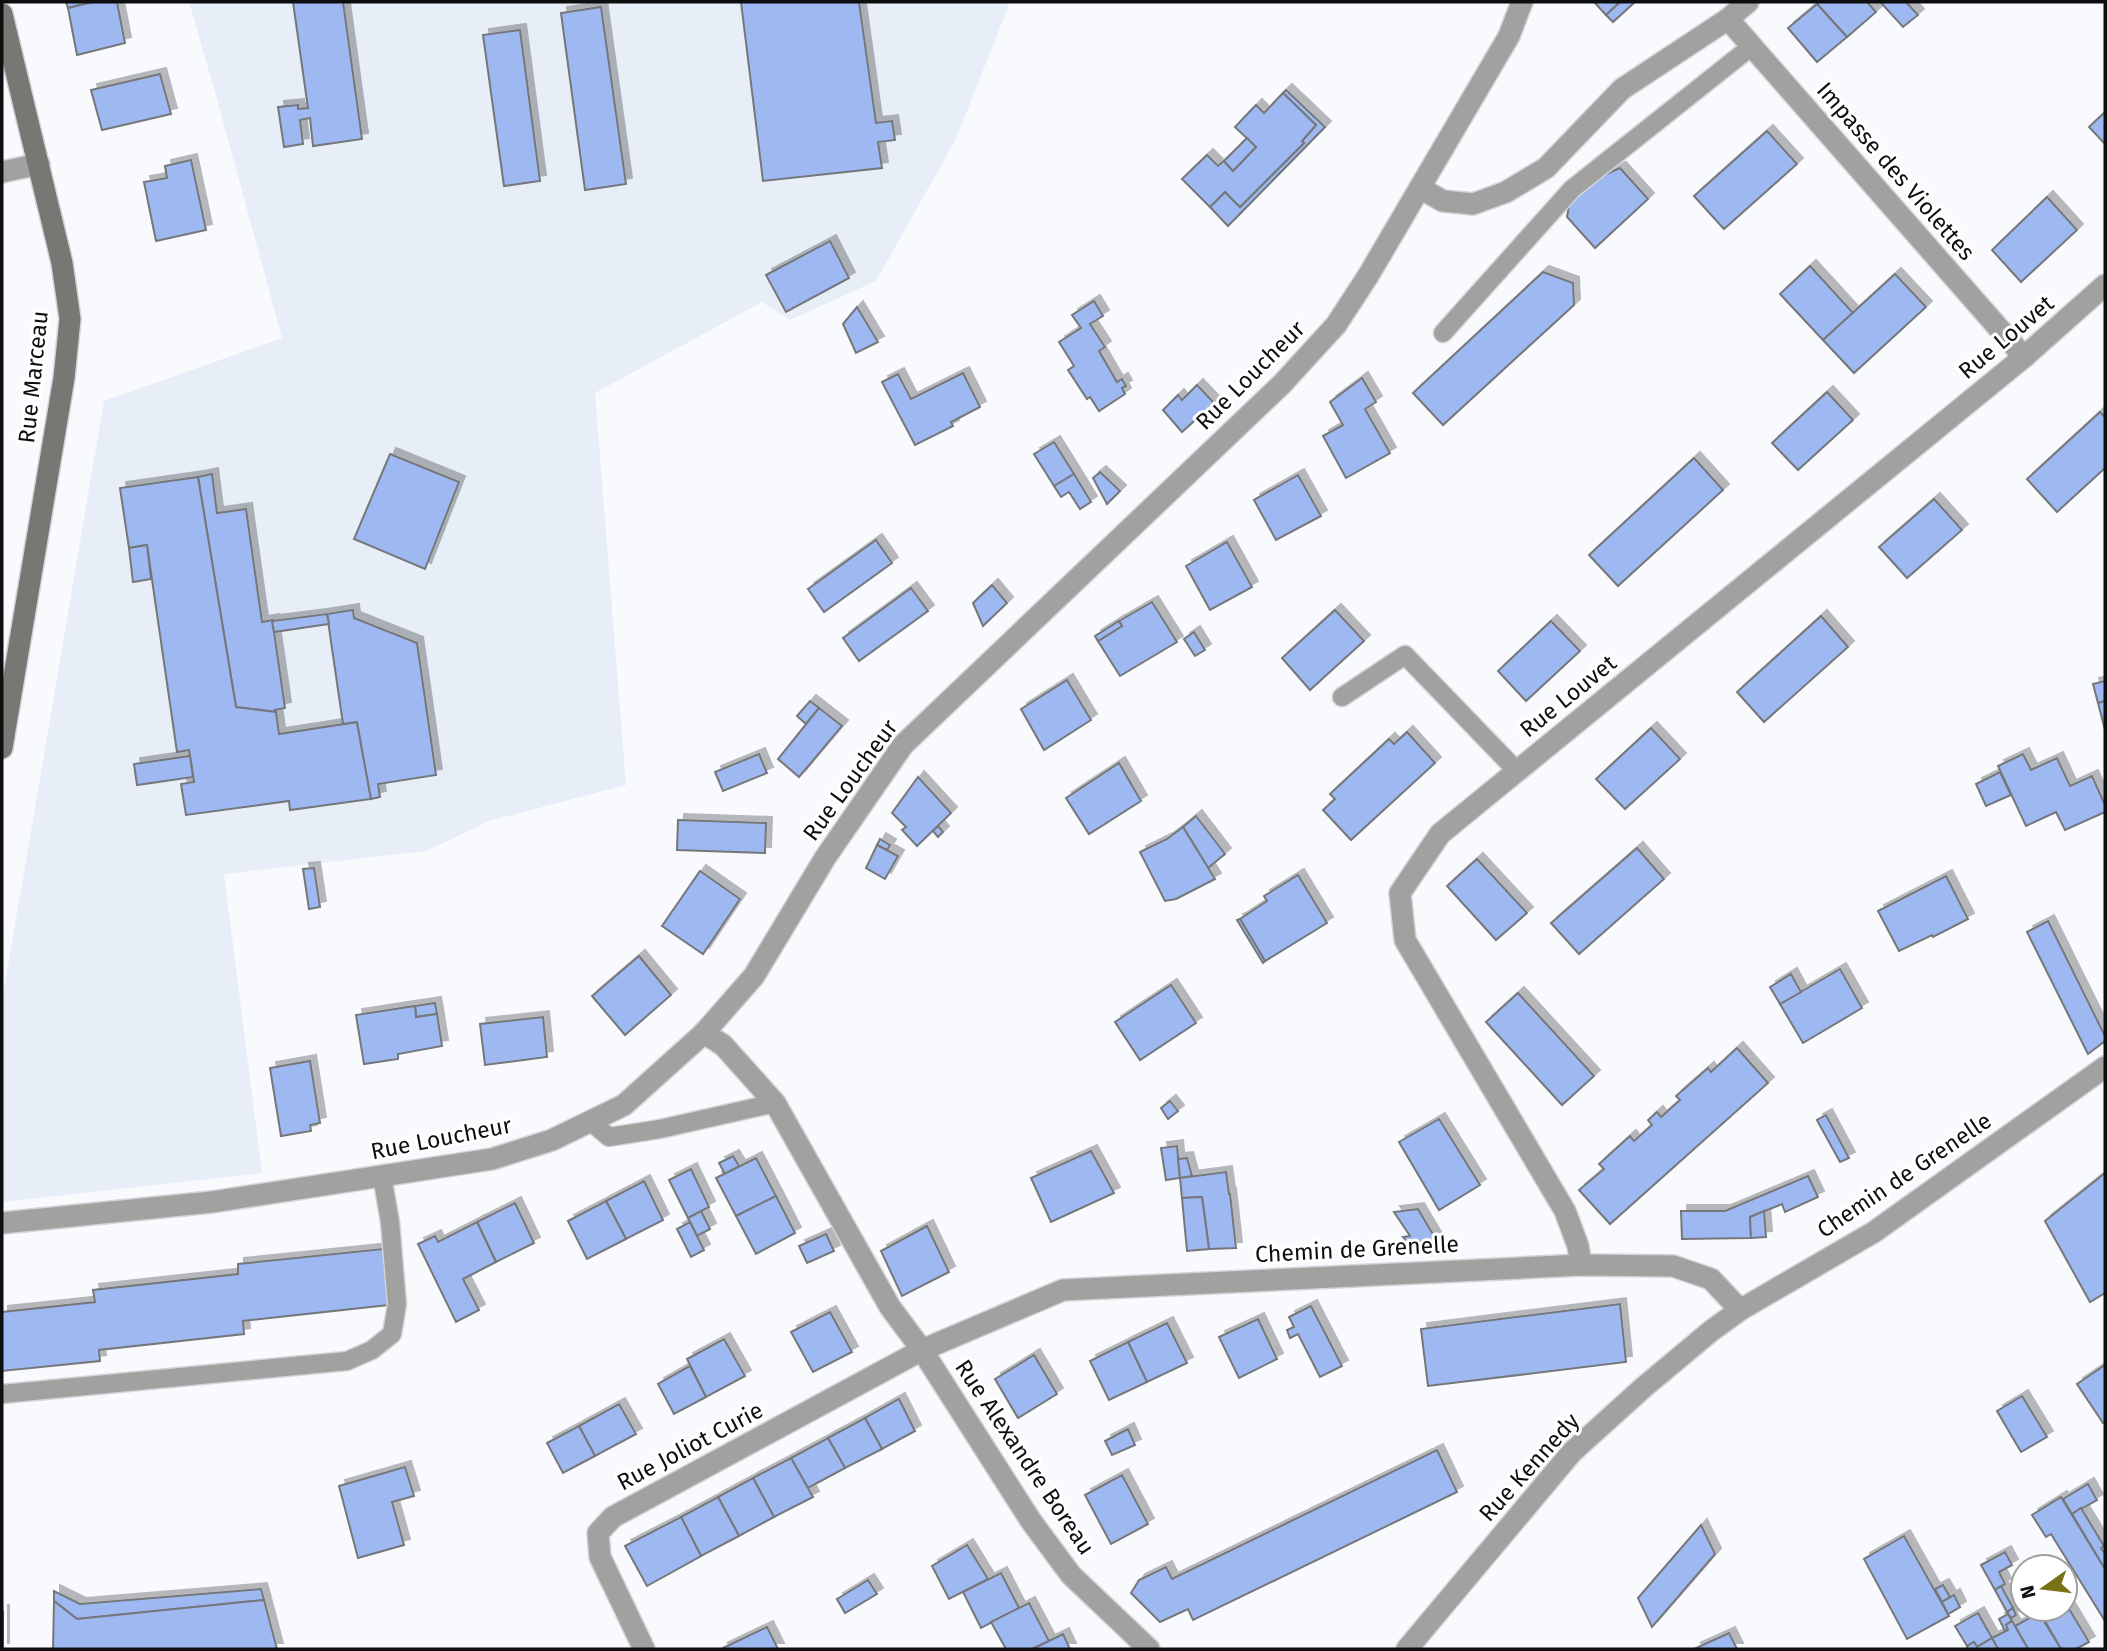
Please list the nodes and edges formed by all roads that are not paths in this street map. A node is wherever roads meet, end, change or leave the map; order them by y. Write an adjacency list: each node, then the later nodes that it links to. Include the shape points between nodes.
1 (1522, 2): 8 (street, Rue Loucheur, via 1508,36)
2 (1748, 2): 4 (street)
3 (2, 14): 6 (street, Rue Marceau)
4 (1728, 19): 5 (street, Impasse des Violettes); 8 (street, via 1622,89 1546,168 1506,192 1473,204 1443,201)
5 (1752, 46): 10 (lane, via 1572,189); 11 (street, Impasse des Violettes)
6 (39, 164): 7 (street); 13 (street, Rue Marceau, via 70,319)
7 (2, 172)
8 (1420, 188): 15 (street, Rue Loucheur, via 1336,325 1282,384 903,745 825,858 754,976)
9 (2105, 285): 11 (street, Rue Louvet)
10 (1443, 333)
11 (2024, 357): 14 (street, Rue Louvet)
12 (1342, 697): 14 (lane, via 1405,655)
13 (2, 748)
14 (1517, 771): 21 (street, Rue Louvet, via 1440,834 1399,893 1405,940 1564,1211)
15 (704, 1033): 17 (street, via 723,1045); 18 (street, Rue Loucheur, via 624,1105)
16 (2105, 1067): 22 (street, Chemin de Grenelle, via 1874,1232)
17 (775, 1103): 18 (lane, via 609,1137); 23 (street, via 890,1307)
18 (590, 1121): 19 (street, Rue Loucheur, via 552,1140 492,1159)
19 (382, 1176): 20 (street, Rue Loucheur, via 212,1202); 24 (lane, via 397,1304 392,1334 372,1350 347,1361)
20 (2, 1223)
21 (1581, 1265): 22 (street, Chemin de Grenelle, via 1673,1266 1711,1279); 23 (street, Chemin de Grenelle, via 1063,1290)
22 (1740, 1310): 27 (street, Rue Kennedy, via 1572,1452)
23 (922, 1350): 25 (street, Rue Joliot Curie, via 613,1517 598,1533 600,1558); 26 (street, Rue Alexandre Boreau, via 1031,1521 1071,1575)
24 (2, 1394)
25 (645, 1649)
26 (1149, 1649)
27 (1407, 1649)

